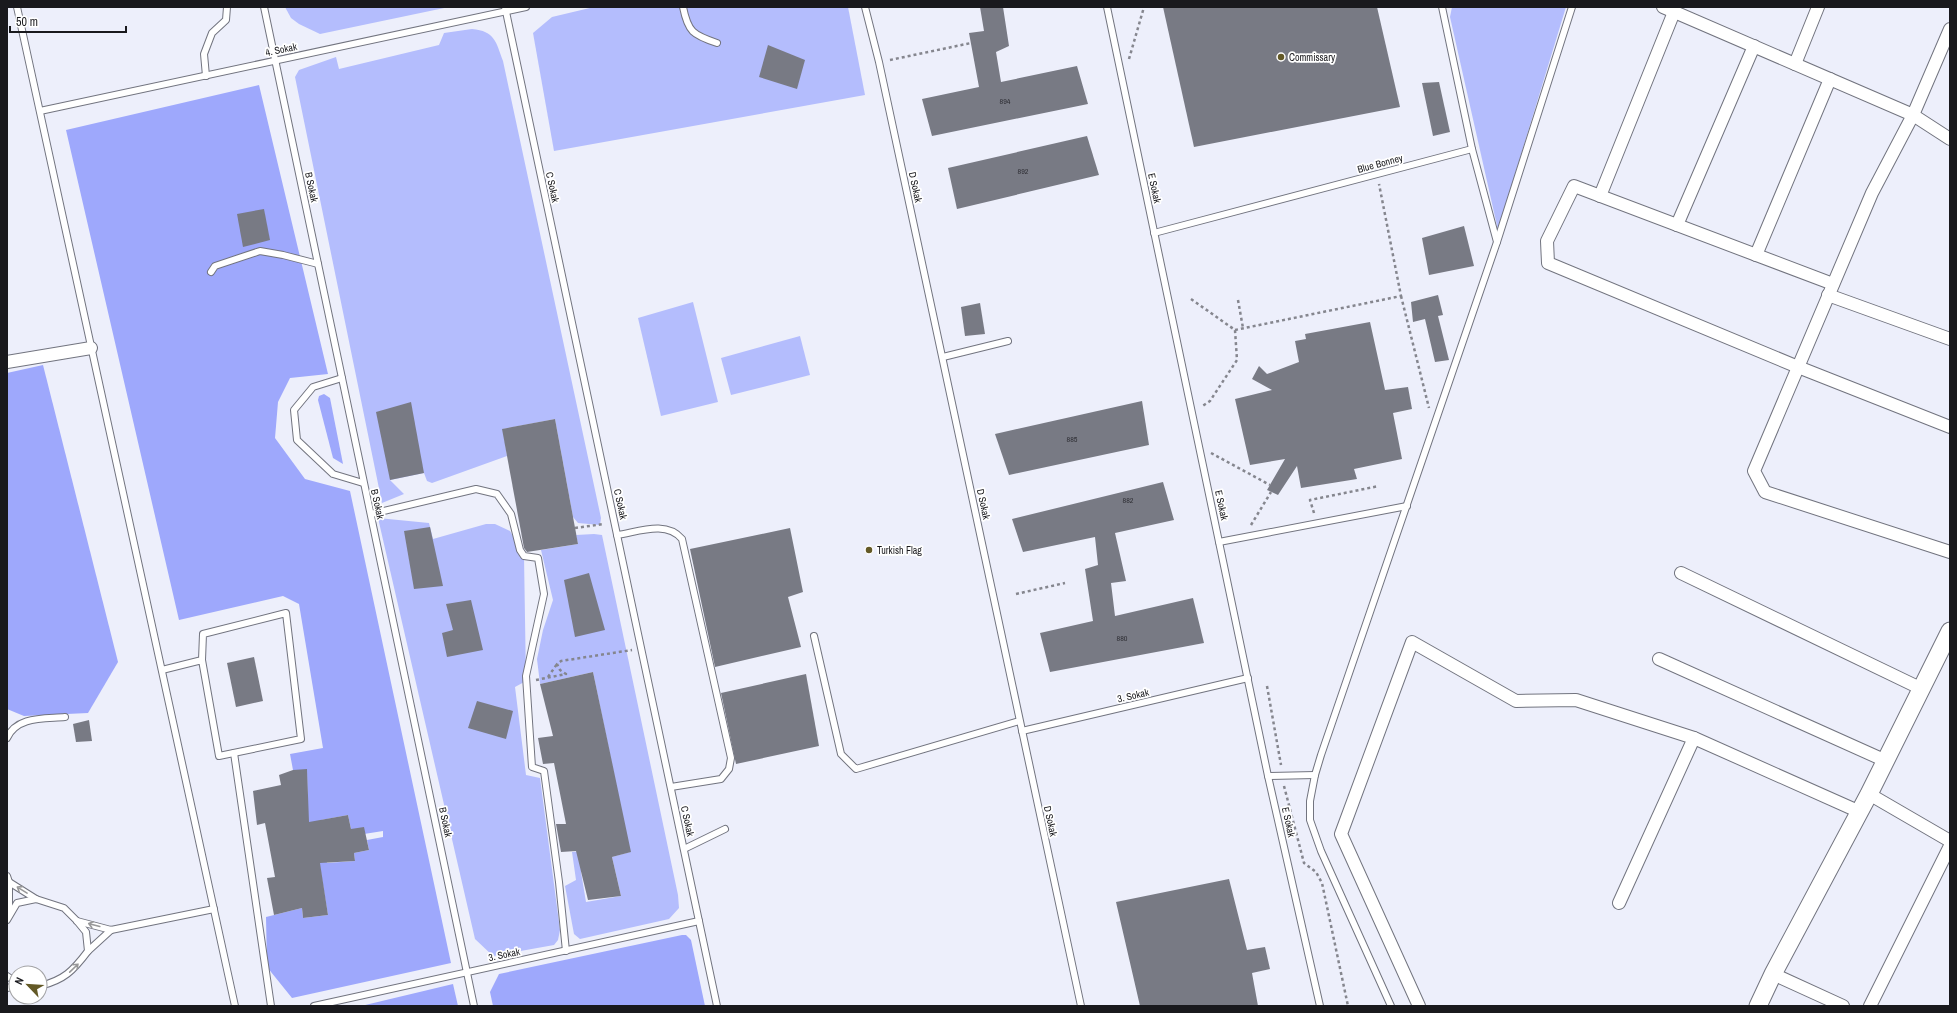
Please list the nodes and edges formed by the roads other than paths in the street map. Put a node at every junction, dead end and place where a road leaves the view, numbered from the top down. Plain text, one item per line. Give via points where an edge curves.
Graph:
1 (17, 7) edge
2 (227, 7) edge
3 (264, 7) edge
4 (526, 7) edge
5 (683, 7) edge
6 (865, 7) edge
7 (1107, 7) edge
8 (1442, 7) edge
9 (1572, 7) edge
10 (1663, 7) edge
11 (1818, 7) edge
12 (505, 9) edge
13 (1674, 12) junction
14 (1950, 30) edge
15 (717, 43) dead end
16 (1754, 46) junction
17 (275, 61) junction
18 (1796, 64) junction
19 (206, 76) junction
20 (1830, 79) junction
21 (40, 111) junction
22 (1913, 115) junction
23 (1950, 139) edge
24 (1472, 149) junction
25 (1600, 196) junction
26 (1677, 225) junction
27 (1154, 233) junction
28 (1497, 242) junction
29 (1756, 255) junction
30 (318, 264) junction
31 (211, 272) dead end
32 (1833, 284) junction
33 (1828, 295) junction
34 (1950, 338) edge
35 (1008, 342) dead end
36 (91, 348) junction
37 (943, 357) junction
38 (7, 362) edge
39 (1798, 367) junction
40 (342, 378) junction
41 (1950, 427) edge
42 (363, 483) junction
43 (1407, 506) junction
44 (370, 514) junction
45 (617, 535) junction
46 (1219, 542) junction
47 (1950, 552) edge
48 (1681, 573) dead end
49 (1950, 632) edge
50 (814, 636) dead end
51 (1659, 659) dead end
52 (202, 660) junction
53 (162, 670) junction
54 (1248, 678) junction
55 (1922, 689) junction
56 (65, 716) dead end
57 (1020, 721) junction
58 (1022, 731) junction
59 (7, 738) edge
60 (1694, 738) junction
61 (234, 753) junction
62 (1886, 761) junction
63 (1315, 774) junction
64 (1268, 776) junction
65 (671, 787) junction
66 (1869, 794) junction
67 (1860, 812) junction
68 (725, 829) dead end
69 (1950, 841) edge
70 (1950, 846) edge
71 (684, 849) junction
72 (8, 879) edge
73 (36, 899) junction
74 (1619, 903) dead end
75 (214, 909) junction
76 (8, 917) edge
77 (78, 921) junction
78 (699, 921) junction
79 (111, 930) junction
80 (88, 951) junction
81 (566, 951) junction
82 (467, 972) junction
83 (1773, 974) junction
84 (48, 984) edge
85 (235, 1006) edge
86 (271, 1006) edge
87 (314, 1006) edge
88 (474, 1006) edge
89 (717, 1006) edge
90 (1081, 1006) edge
91 (1320, 1006) edge
92 (1391, 1006) edge
93 (1419, 1006) edge
94 (1758, 1006) edge
95 (1843, 1006) edge
96 (1870, 1006) edge

1 - 21 lane
2 - 19 lane via 226,20 212,33 204,54
3 - 17 lane, B Sokak
4 - 12 lane, 4. Sokak
5 - 15 lane via 686,23 696,36
6 - 37 lane, D Sokak
7 - 27 lane, E Sokak
8 - 24 lane
9 - 28 lane
10 - 13 street
11 - 18 street
12 - 17 lane, 4. Sokak
12 - 45 lane, C Sokak
13 - 16 street
13 - 25 street
14 - 22 street
16 - 18 street
16 - 26 street
17 - 19 lane, 4. Sokak
17 - 30 lane, B Sokak
18 - 20 street
19 - 21 lane, 4. Sokak
20 - 22 street
20 - 29 street
21 - 36 lane
22 - 23 street
22 - 32 street via 1872,193
24 - 27 lane, Blue Bonney
24 - 28 lane
25 - 26 street
25 - 39 street via 1574,186 1547,241 1548,263
26 - 29 street
27 - 46 lane, E Sokak
28 - 43 lane
29 - 32 street
30 - 31 lane via 260,251 215,266
30 - 40 lane, B Sokak
32 - 33 street
33 - 34 street
33 - 39 street
35 - 37 lane
36 - 38 street
36 - 53 lane
37 - 57 lane, D Sokak
39 - 41 street
39 - 47 street via 1754,471 1765,492
40 - 42 lane, B Sokak
40 - 42 lane via 313,387 294,410 297,440 333,474
42 - 44 lane, B Sokak
43 - 46 lane
43 - 63 lane
44 - 81 lane via 476,489 497,494 511,514 520,550 524,556 538,558 544,594 526,676 532,767 544,771
44 - 82 lane, B Sokak
45 - 65 lane, C Sokak
45 - 65 lane via 663,528 676,532 682,539 731,758 729,769 721,779
46 - 54 lane, E Sokak
48 - 55 street
49 - 55 main road
50 - 57 lane via 841,754 856,769
51 - 62 street
52 - 53 lane
52 - 61 lane via 219,756
52 - 61 lane via 203,634 286,613 301,738
53 - 75 lane
54 - 58 lane, 3. Sokak
54 - 64 lane, E Sokak
55 - 62 main road
56 - 59 lane via 28,720 16,725
57 - 58 lane, D Sokak
58 - 90 lane, D Sokak
60 - 67 street
60 - 74 street
60 - 93 street via 1576,700 1516,701 1412,642 1341,834
61 - 86 lane
62 - 66 main road
63 - 64 lane
63 - 92 lane via 1310,801 1310,820 1321,851
64 - 91 lane, E Sokak
65 - 71 lane, C Sokak
66 - 67 main road
66 - 69 street
67 - 83 main road
68 - 71 lane
70 - 96 street
71 - 78 lane, C Sokak
73 -> 72 lane
72 - 76 lane
73 - 76 lane via 17,903
73 - 77 lane via 64,908
75 - 79 lane
75 - 85 lane
79 -> 77 lane
77 - 80 lane via 86,932
78 - 81 lane, 3. Sokak
78 - 89 lane, C Sokak
79 - 80 lane
84 -> 80 lane via 57,982 74,969
81 - 82 lane, 3. Sokak
82 - 87 lane, 3. Sokak
82 - 88 lane, B Sokak
83 - 94 main road
83 - 95 street

